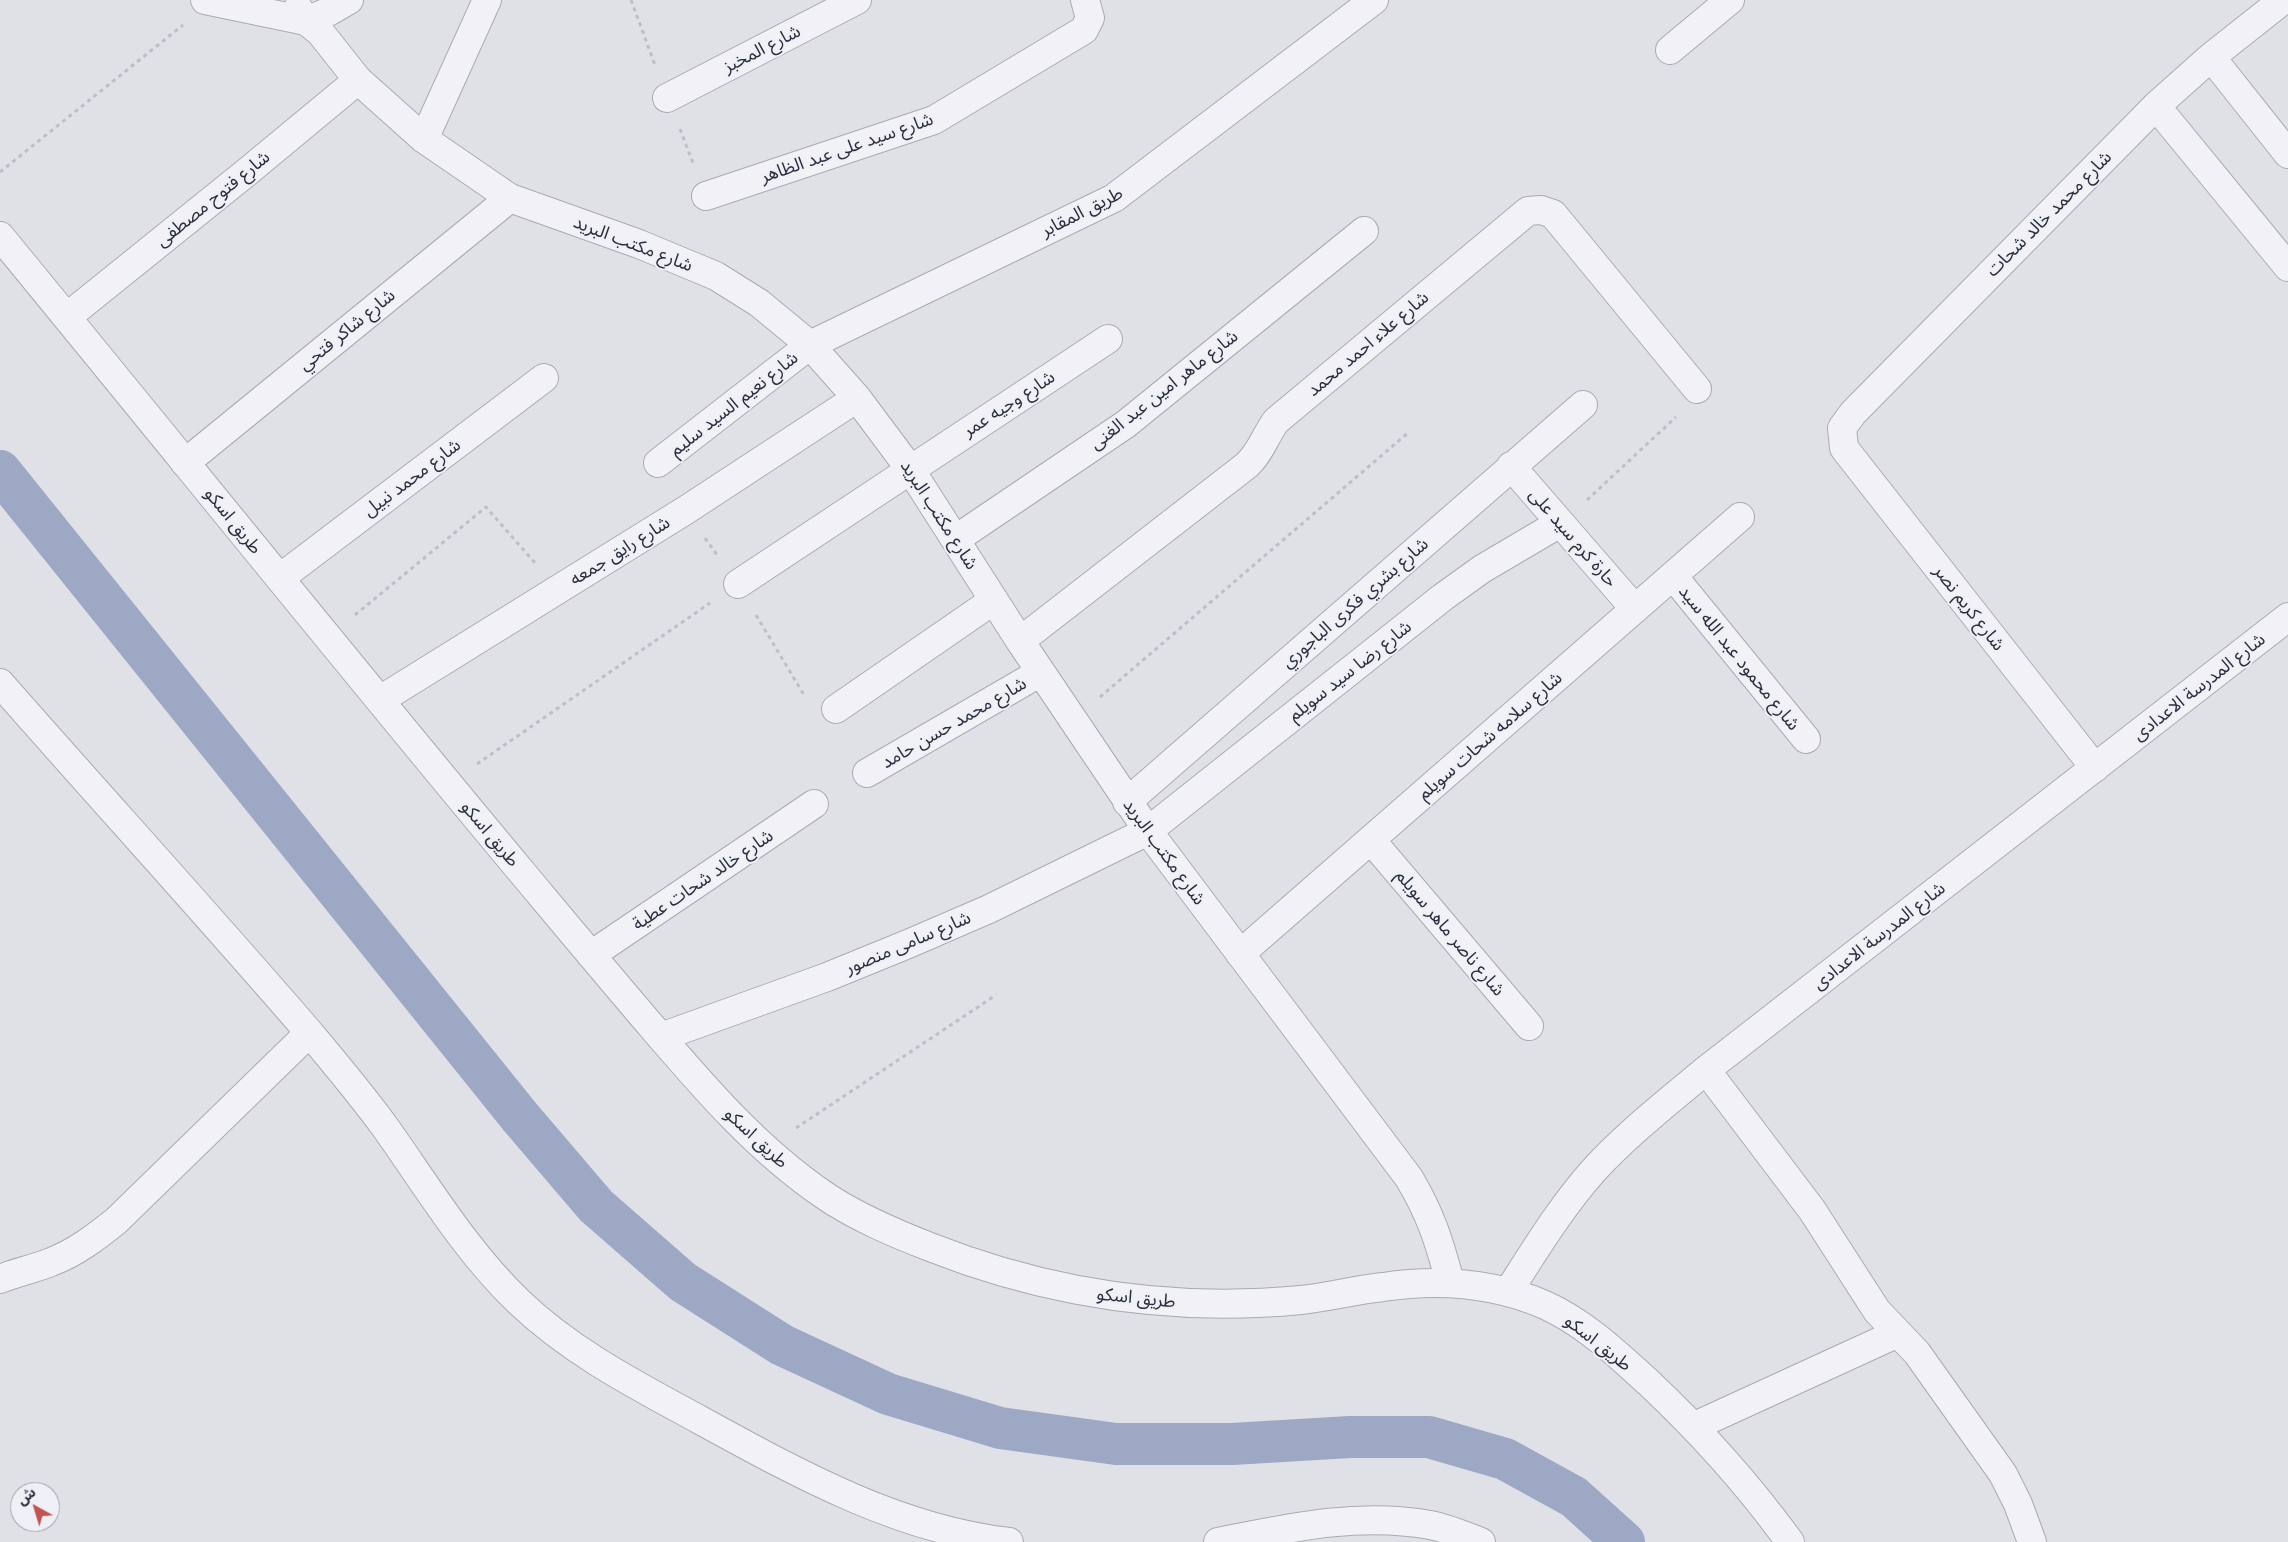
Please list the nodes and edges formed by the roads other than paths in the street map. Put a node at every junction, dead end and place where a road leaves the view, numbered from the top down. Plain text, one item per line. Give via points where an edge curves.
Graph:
1 (349, 0) edge
2 (487, 0) edge
3 (857, 0) edge
4 (1085, 0) edge
5 (1374, 0) edge
6 (1730, 0) edge
7 (2283, 0) edge
8 (209, 1) edge
9 (300, 11) edge
10 (1670, 50) dead end
11 (2211, 57) junction
12 (358, 80) junction
13 (668, 98) road end
14 (2156, 106) junction
15 (424, 139) junction
16 (2288, 154) edge
17 (706, 196) road end
18 (510, 198) junction
19 (1364, 231) dead end
20 (0, 236) edge
21 (2288, 267) edge
22 (67, 317) junction
23 (1108, 339) dead end
24 (810, 345) junction
25 (544, 378) dead end
26 (1697, 389) road end
27 (857, 398) junction
28 (1583, 404) dead end
29 (1844, 448) joint
30 (185, 463) junction
31 (658, 463) dead end
32 (1511, 466) junction
33 (910, 468) junction
34 (1740, 517) dead end
35 (1560, 523) junction
36 (956, 540) junction
37 (1672, 576) junction
38 (280, 578) junction
39 (738, 584) road end
40 (994, 600) junction
41 (1634, 609) junction
42 (2288, 617) edge
43 (1020, 641) junction
44 (1041, 672) junction
45 (0, 683) edge
46 (380, 700) junction
47 (836, 709) road end
48 (1806, 739) dead end
49 (2095, 768) junction
50 (867, 773) dead end
51 (1127, 802) junction
52 (814, 804) dead end
53 (1148, 831) junction
54 (1371, 840) junction
55 (1240, 954) junction
56 (592, 956) junction
57 (1529, 1026) dead end
58 (309, 1033) junction
59 (661, 1037) junction
60 (1706, 1070) junction
61 (0, 1280) edge
62 (1450, 1282) junction
63 (1508, 1292) junction
64 (1898, 1333) junction
65 (1695, 1426) junction
66 (1009, 1542) edge
67 (1218, 1542) edge
68 (1481, 1542) edge
69 (1790, 1542) edge
70 (2032, 1542) edge

1 - 9 street via 330,11
2 - 15 street
3 - 13 street, شارع المخبز
4 - 17 street, شارع سيد على عبد الظاهر via 1090,18 1084,30 934,120
5 - 24 street, طريق المقابر via 1114,198
6 - 10 street
7 - 11 street, شارع محمد خالد شحات
8 - 9 street
9 - 12 street, شارع مكتب البريد
11 - 14 street, شارع محمد خالد شحات
11 - 16 street
12 - 15 street, شارع مكتب البريد
12 - 22 street, شارع فتوح مصطفى
14 - 21 street
14 - 29 street, شارع محمد خالد شحات via 1846,420 1842,428
15 - 18 street, شارع مكتب البريد
18 - 24 street, شارع مكتب البريد via 639,244 716,276 759,303
18 - 30 street, شارع شاكر فتحي
19 - 36 street, شارع ماهر امين عبد الغنى via 1126,424
20 - 22 street, طريق اسكو
22 - 30 street, طريق اسكو
23 - 33 street, شارع وجيه عمر
24 - 27 street, شارع مكتب البريد
24 - 31 street, شارع نعيم السيد سليم
25 - 38 street, شارع محمد نبيل
26 - 43 street, شارع علاء احمد محمد via 1553,214 1541,210 1528,211 1276,421 1260,451 1247,465
27 - 33 street, شارع مكتب البريد
27 - 46 street, شارع رايق جمعه via 686,510
28 - 32 street, شارع بشري فكرى الباجوري
29 - 49 street, شارع كريم نصر
30 - 38 street, طريق اسكو
32 - 35 street, حارة كرم سيد على
32 - 51 street, شارع بشري فكرى الباجوري
33 - 36 street, شارع مكتب البريد
33 - 39 street, شارع وجيه عمر
34 - 37 street, شارع سلامه شحات سويلم
35 - 41 street, حارة كرم سيد على
35 - 53 street, شارع رضا سيد سويلم via 1482,569 1443,597
36 - 40 street, شارع مكتب البريد
37 - 41 street, شارع سلامه شحات سويلم
37 - 48 street, شارع محمود عبد الله سيد
38 - 46 street, طريق اسكو
40 - 43 street, شارع مكتب البريد
40 - 47 street
41 - 54 street, شارع سلامه شحات سويلم
42 - 49 street, شارع المدرسة الاعدادى
43 - 44 street, شارع مكتب البريد
44 - 50 street, شارع محمد حسن حامد
44 - 51 street, شارع مكتب البريد
45 - 58 street
46 - 56 street, طريق اسكو
49 - 60 street, شارع المدرسة الاعدادى
51 - 53 street, شارع مكتب البريد
52 - 56 street, شارع خالد شحات عطية
53 - 55 street, شارع مكتب البريد
53 - 59 street, شارع سامى منصور via 989,909 908,944 827,978
54 - 55 street, شارع سلامه شحات سويلم
54 - 57 street, شارع ناصر ماهر سويلم
55 - 62 street, شارع مكتب البريد via 1409,1178 1436,1230
56 - 59 street, طريق اسكو
58 - 61 street via 116,1221 81,1247 50,1263 15,1272
58 - 66 street via 382,1123 483,1263 517,1300 597,1363 781,1464 878,1510 982,1539
59 - 62 street, طريق اسكو via 710,1094 764,1149 827,1198 900,1236 978,1266 1058,1288 1140,1300 1223,1305 1306,1300 1388,1286
60 - 63 street, شارع المدرسة الاعدادى via 1595,1170 1548,1228
60 - 64 street via 1812,1210 1877,1311
62 - 63 street, طريق اسكو
63 - 65 street, طريق اسكو via 1548,1306 1585,1328 1618,1354
64 - 65 street
64 - 70 street via 1917,1354 2003,1474
65 - 69 street, طريق اسكو via 1759,1499
67 - 68 street via 1302,1525 1380,1520 1431,1525

